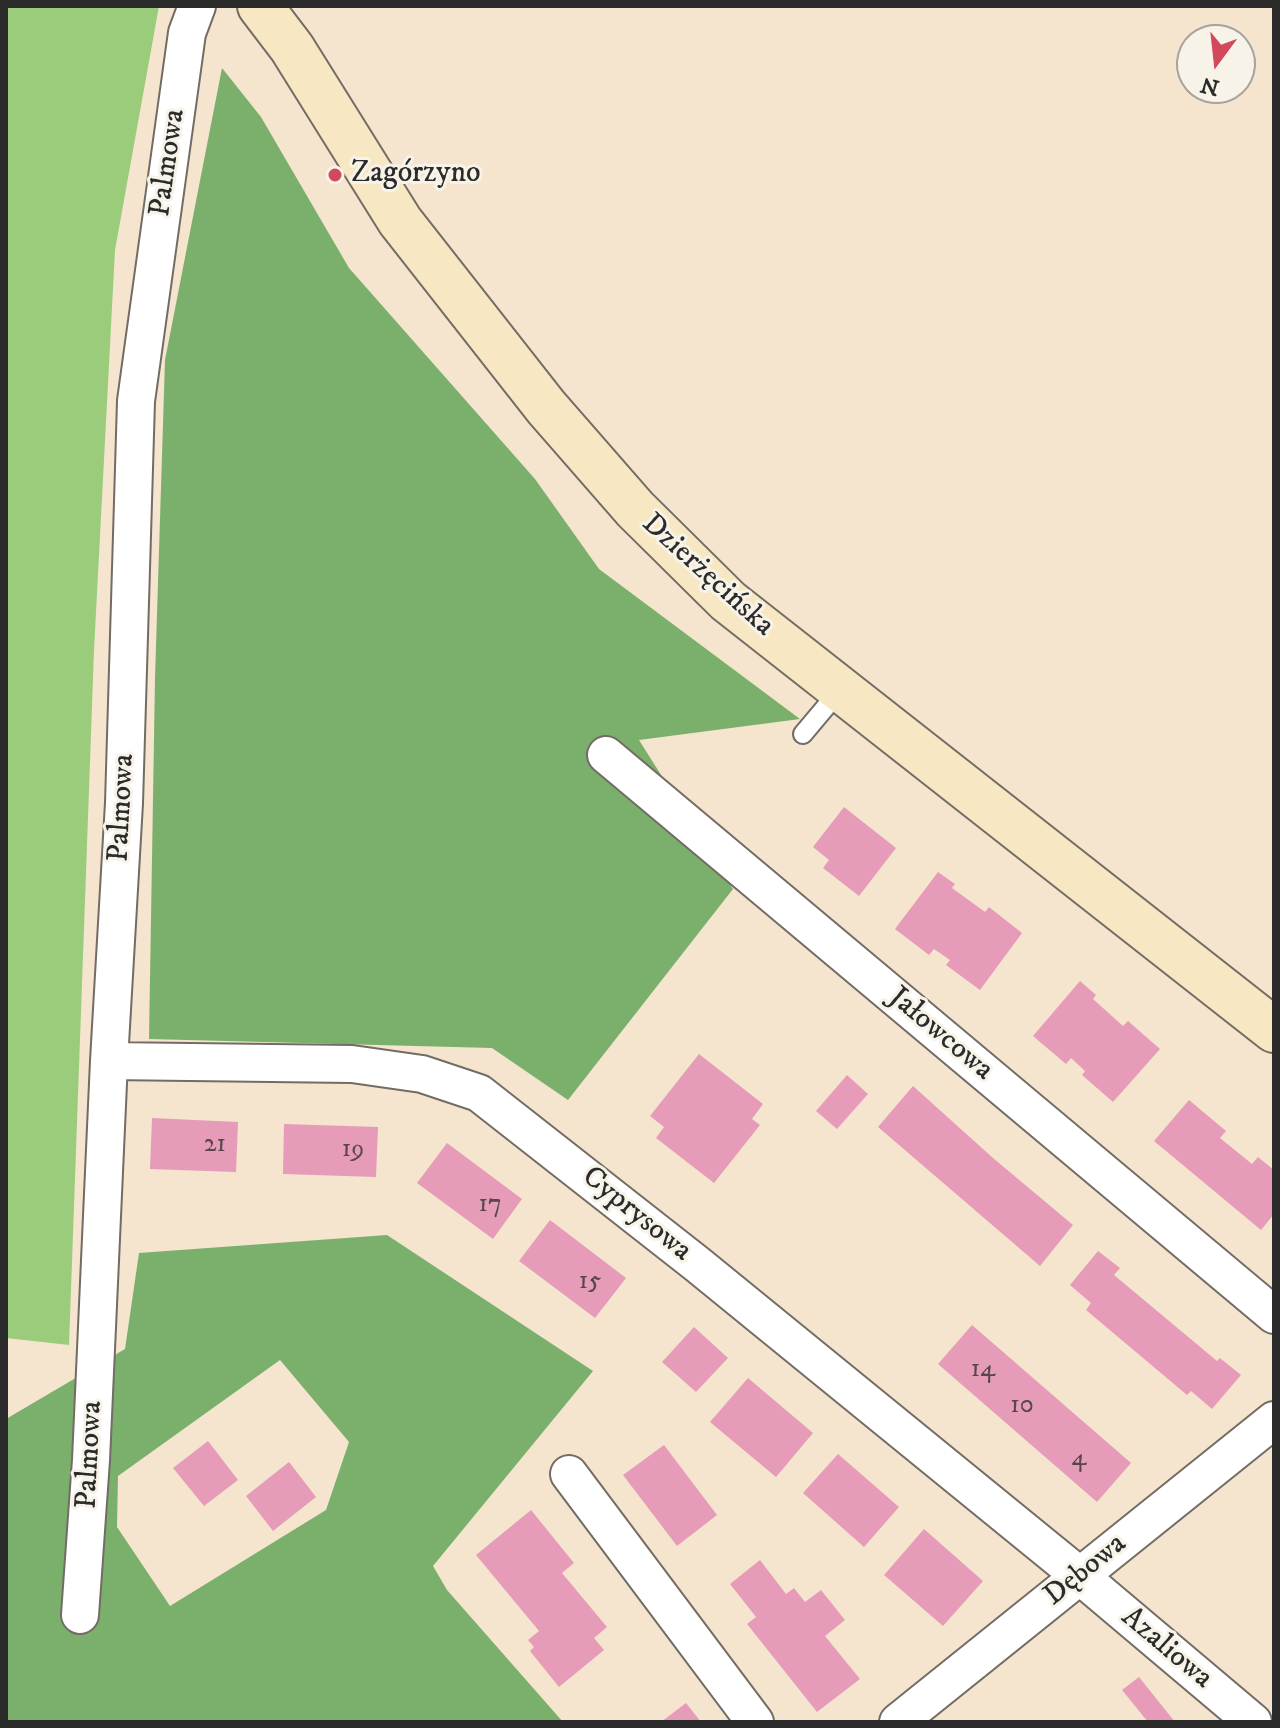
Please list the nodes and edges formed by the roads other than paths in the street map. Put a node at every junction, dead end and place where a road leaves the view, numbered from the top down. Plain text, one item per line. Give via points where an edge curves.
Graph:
1 (197, 6) edge
2 (260, 6) edge
3 (840, 690) junction
4 (803, 734) dead end
5 (606, 755) dead end
6 (1274, 1030) edge
7 (109, 1061) junction
8 (1274, 1315) edge
9 (1274, 1420) edge
10 (569, 1474) dead end
11 (1080, 1576) junction
12 (80, 1615) dead end
13 (755, 1722) edge
14 (898, 1722) edge
15 (1253, 1722) edge

1 - 7 street, Palmowa via 187,33 136,401
2 - 3 street, Dzierżęcińska via 400,221 546,407 635,509 728,601
3 - 4 lane
3 - 6 street, Dzierżęcińska
5 - 8 street, Jałowcowa
7 - 11 street, Cyprysowa via 352,1064 422,1074 479,1093
7 - 12 street, Palmowa
9 - 11 street, Dębowa
10 - 13 street
11 - 14 street, Dębowa
11 - 15 street, Azaliowa

